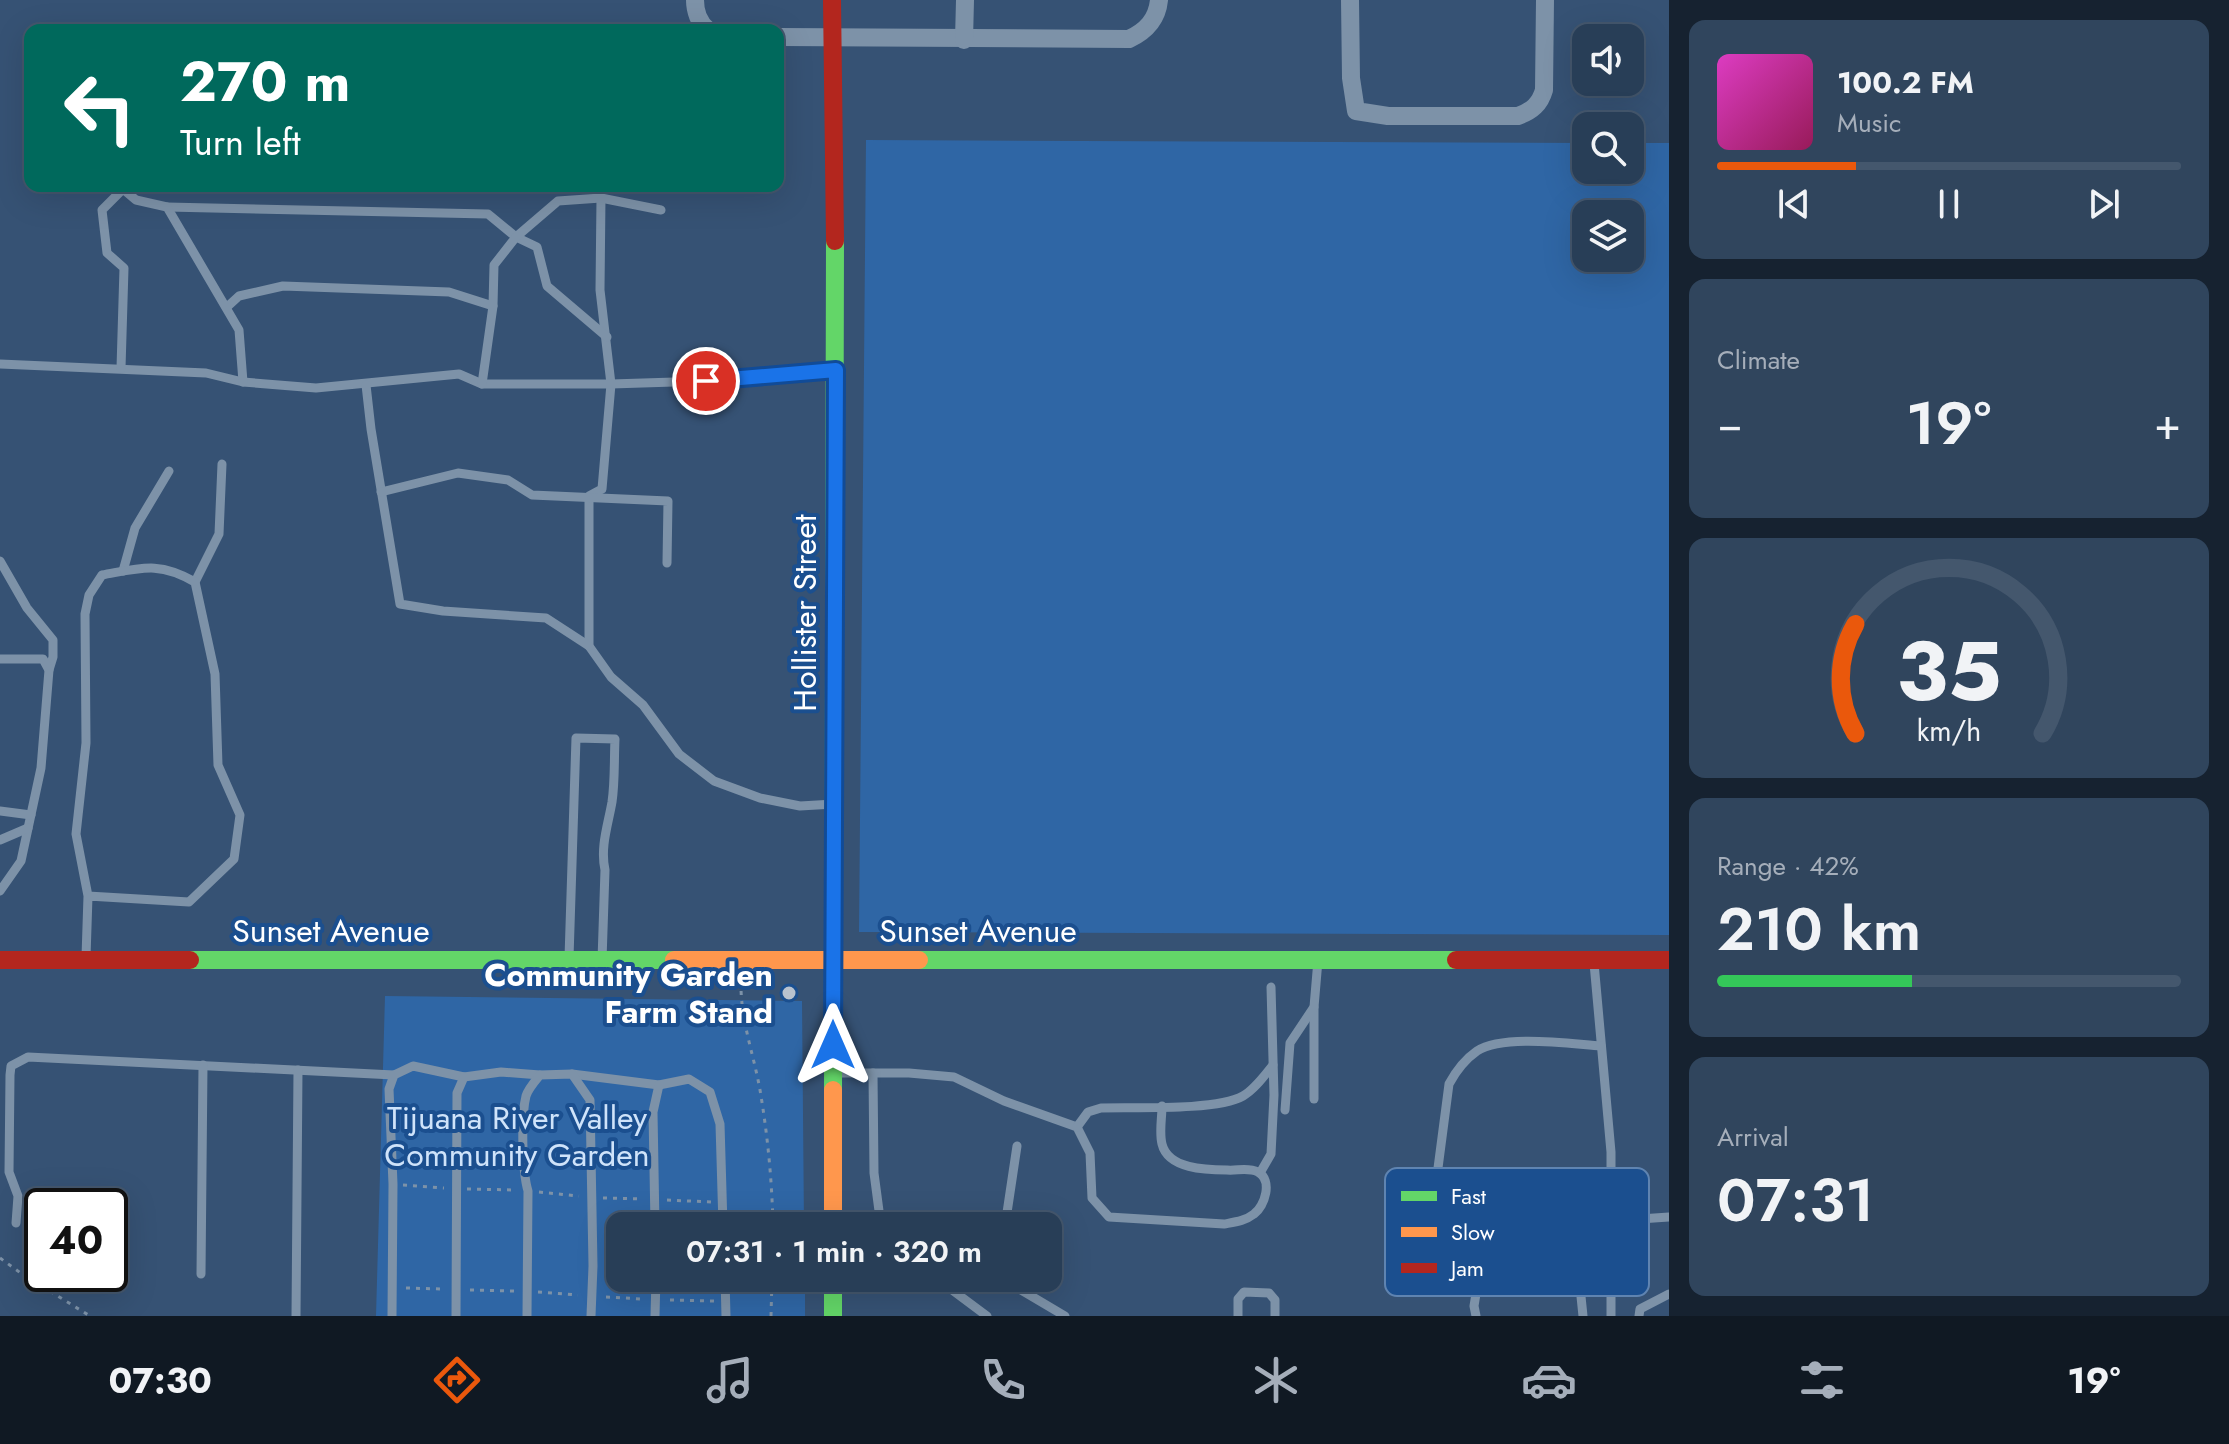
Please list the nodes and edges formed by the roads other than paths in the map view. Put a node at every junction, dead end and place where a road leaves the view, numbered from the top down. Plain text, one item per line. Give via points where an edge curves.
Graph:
1 (695, 0) edge
2 (832, 0) edge
3 (965, 0) edge
4 (1350, 0) edge
5 (1545, 0) edge
6 (1159, 3) edge
7 (702, 24) edge
8 (784, 37) edge
9 (832, 38) junction
10 (964, 40) junction
11 (120, 192) edge
12 (127, 192) edge
13 (601, 198) junction
14 (167, 207) junction
15 (661, 210) dead end
16 (516, 237) junction
17 (493, 306) junction
18 (227, 307) junction
19 (607, 337) junction
20 (0, 364) edge
21 (121, 368) junction
22 (836, 370) junction
23 (243, 382) junction
24 (482, 384) junction
25 (611, 384) junction
26 (366, 385) junction
27 (222, 464) dead end
28 (169, 471) dead end
29 (381, 492) junction
30 (589, 496) junction
31 (0, 561) edge
32 (667, 563) dead end
33 (123, 571) junction
34 (195, 582) junction
35 (589, 646) junction
36 (0, 659) edge
37 (49, 670) junction
38 (834, 804) junction
39 (0, 811) edge
40 (31, 815) junction
41 (28, 828) junction
42 (0, 840) edge
43 (0, 891) edge
44 (88, 896) junction
45 (1593, 959) junction
46 (0, 960) edge
47 (86, 960) junction
48 (1318, 960) junction
49 (1669, 960) edge
50 (569, 961) junction
51 (602, 961) junction
52 (833, 962) junction
53 (1271, 987) dead end
54 (1314, 1007) junction
55 (1601, 1046) junction
56 (203, 1065) junction
57 (1273, 1065) junction
58 (298, 1070) junction
59 (833, 1073) junction
60 (873, 1073) junction
61 (572, 1074) junction
62 (394, 1075) junction
63 (540, 1075) junction
64 (464, 1077) junction
65 (659, 1085) junction
66 (1314, 1099) dead end
67 (1162, 1106) junction
68 (1285, 1110) dead end
69 (1077, 1127) junction
70 (1017, 1146) dead end
71 (1438, 1168) edge
72 (1611, 1168) edge
73 (1260, 1173) junction
74 (655, 1212) edge
75 (723, 1212) edge
76 (833, 1212) edge
77 (877, 1212) edge
78 (1007, 1212) edge
79 (1669, 1217) edge
80 (1649, 1218) edge
81 (16, 1223) dead end
82 (201, 1274) dead end
83 (655, 1292) edge
84 (726, 1292) edge
85 (833, 1292) edge
86 (955, 1292) edge
87 (1021, 1292) edge
88 (1669, 1294) edge
89 (1476, 1296) edge
90 (1581, 1296) edge
91 (1047, 1311) edge
92 (296, 1316) edge
93 (392, 1316) edge
94 (456, 1316) edge
95 (527, 1316) edge
96 (591, 1316) edge
97 (655, 1316) edge
98 (726, 1316) edge
99 (833, 1316) edge
100 (987, 1316) edge
101 (1065, 1316) edge
102 (1238, 1316) edge
103 (1275, 1316) edge
104 (1476, 1316) edge
105 (1583, 1316) edge
106 (1639, 1316) edge

1 - 7 street
2 - 9 street, Hollister Street
3 - 10 street
4 - 5 street via 1356,111 1388,116 1529,112 1544,90
6 - 10 street via 1148,30 1129,39
8 - 9 street
9 - 10 street
9 - 22 street, Hollister Street
11 - 21 lane via 102,210 107,253 124,268
12 - 14 lane via 136,200
13 - 15 lane
13 - 16 lane via 558,201
13 - 19 lane via 600,290
14 - 16 lane via 488,214
14 - 18 lane
16 - 17 lane via 494,265
16 - 19 lane via 537,247 547,286
17 - 18 lane via 449,292 283,286 239,296
17 - 24 lane
18 - 23 lane via 239,330
19 - 25 lane
20 - 21 lane
21 - 23 lane via 206,373
22 - 25 lane
22 - 38 street, Hollister Street
23 - 26 lane via 316,388
24 - 25 lane
24 - 26 lane via 459,374
25 - 30 lane via 602,489
26 - 29 lane
27 - 34 lane via 219,534
28 - 33 lane via 135,528
29 - 30 lane via 458,473 508,480 532,495
29 - 35 lane via 400,604 546,618
30 - 32 lane via 668,501
30 - 35 lane
31 - 37 lane via 53,640
33 - 34 lane via 174,570
33 - 44 lane via 102,575 85,614 86,743 76,834
34 - 44 lane via 215,674 218,765 240,815 234,859 189,902
35 - 38 lane via 679,754 714,781 800,806
36 - 37 lane via 43,659
37 - 40 lane via 41,768
38 - 52 street, Hollister Street
39 - 40 lane
40 - 41 lane
41 - 42 lane
41 - 43 lane via 21,861
44 - 47 lane
45 - 48 street, Sunset Avenue
45 - 49 street, Sunset Avenue
45 - 55 lane
46 - 47 street, Sunset Avenue
47 - 50 street, Sunset Avenue
48 - 52 street, Sunset Avenue
48 - 54 lane
50 - 51 street, Sunset Avenue
50 - 51 lane via 576,738 615,739 603,858
51 - 52 street, Sunset Avenue
52 - 59 street, Hollister Street
53 - 57 lane
54 - 66 lane
54 - 68 lane via 1290,1043
55 - 71 lane via 1517,1041 1480,1049 1449,1084
55 - 72 lane
56 - 58 lane
56 - 81 lane via 28,1057 11,1066 9,1172 18,1196
56 - 82 lane
57 - 67 lane via 1241,1098
57 - 73 lane via 1271,1154
58 - 62 lane
58 - 92 lane
59 - 60 lane
59 - 76 street, Hollister Street
60 - 69 lane via 954,1077
60 - 77 lane
61 - 63 lane
61 - 65 lane
61 - 96 lane via 590,1100
62 - 64 lane via 413,1066
62 - 93 lane via 389,1089
63 - 64 lane via 501,1072
63 - 95 lane via 526,1095
64 - 94 lane via 457,1093
65 - 74 lane via 653,1112
65 - 75 lane via 689,1079 710,1092 720,1124
67 - 69 lane via 1101,1108 1088,1112
67 - 73 lane via 1162,1145 1173,1159 1197,1168
69 - 73 lane via 1090,1153 1092,1198 1109,1217 1242,1221 1255,1214 1264,1199
70 - 78 lane
79 - 80 lane
83 - 97 lane
84 - 98 lane
85 - 99 street
86 - 100 lane
87 - 91 lane
88 - 106 lane via 1640,1309
89 - 104 lane
90 - 105 lane
91 - 101 lane
102 - 103 lane via 1238,1299 1255,1290 1275,1300

